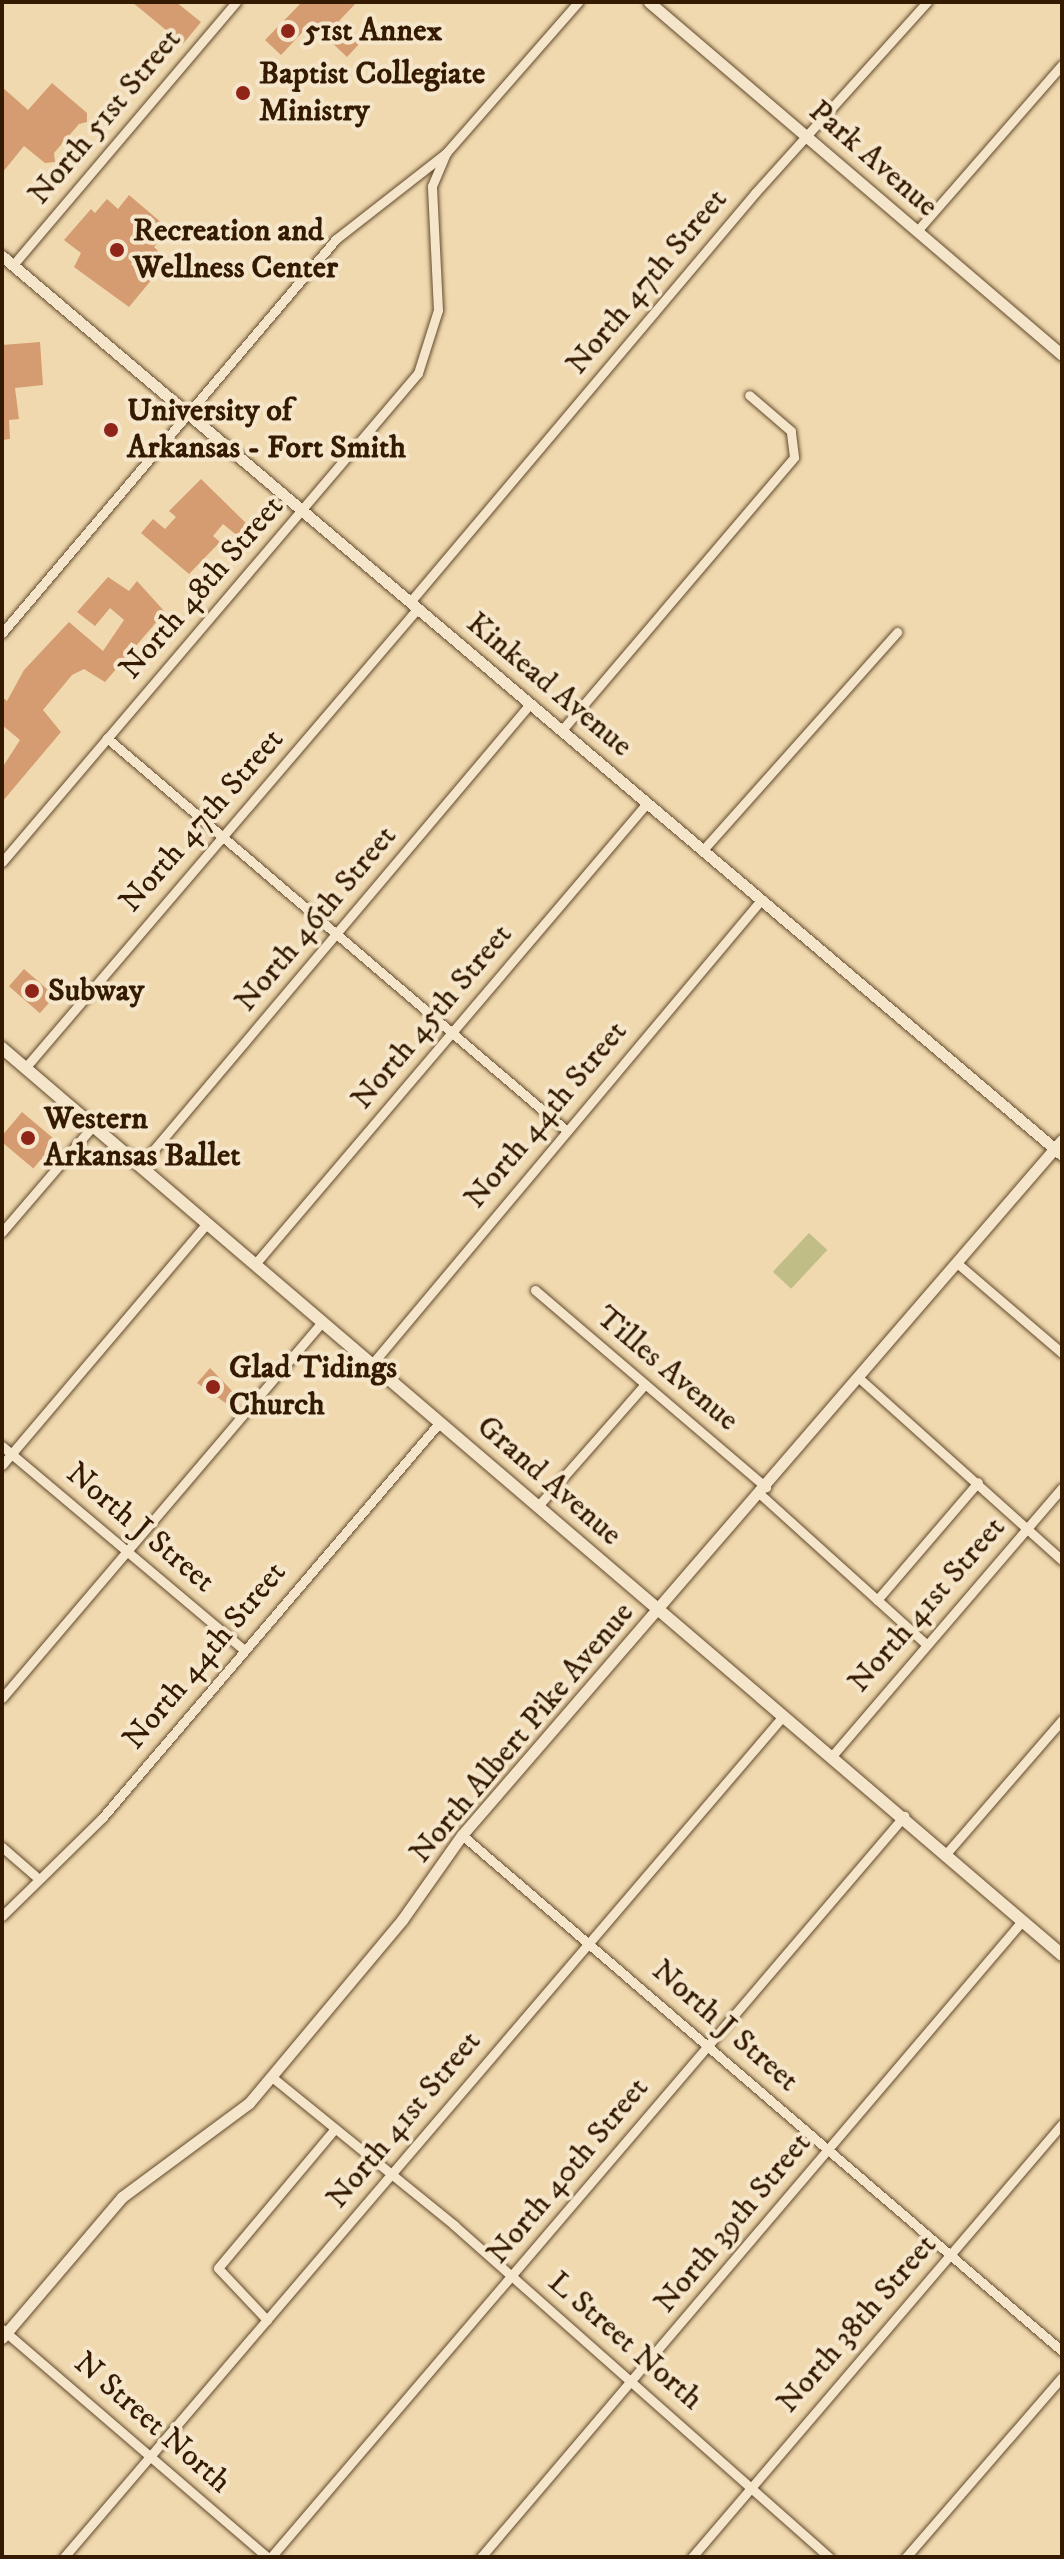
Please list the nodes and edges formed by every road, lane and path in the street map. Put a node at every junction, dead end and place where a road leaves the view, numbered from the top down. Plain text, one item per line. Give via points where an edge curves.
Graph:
1 (236, 2) edge
2 (578, 2) edge
3 (649, 2) edge
4 (927, 2) edge
5 (1062, 65) edge
6 (807, 137) junction
7 (446, 153) junction
8 (917, 231) junction
9 (2, 256) edge
10 (13, 265) junction
11 (1062, 355) edge
12 (749, 395) dead end
13 (188, 414) junction
14 (303, 511) junction
15 (414, 605) junction
16 (897, 632) dead end
17 (2, 633) edge
18 (530, 704) junction
19 (562, 730) junction
20 (107, 738) junction
21 (647, 803) junction
22 (222, 837) junction
23 (703, 850) junction
24 (2, 862) edge
25 (761, 900) junction
26 (336, 935) junction
27 (452, 1032) junction
28 (2, 1048) edge
29 (25, 1068) junction
30 (93, 1126) junction
31 (567, 1131) junction
32 (1060, 1147) edge
33 (140, 1166) junction
34 (207, 1223) junction
35 (2, 1232) edge
36 (957, 1263) junction
37 (255, 1264) junction
38 (535, 1290) dead end
39 (322, 1322) junction
40 (1062, 1353) edge
41 (372, 1364) junction
42 (859, 1378) junction
43 (645, 1384) junction
44 (440, 1422) junction
45 (2, 1446) edge
46 (12, 1454) junction
47 (2, 1465) edge
48 (978, 1482) junction
49 (1062, 1488) edge
50 (763, 1490) junction
51 (538, 1506) junction
52 (1028, 1528) junction
53 (127, 1551) junction
54 (1062, 1560) edge
55 (877, 1600) junction
56 (661, 1611) junction
57 (927, 1645) junction
58 (244, 1650) junction
59 (2, 1698) edge
60 (783, 1716) junction
61 (1062, 1720) edge
62 (832, 1756) junction
63 (904, 1816) junction
64 (462, 1835) junction
65 (2, 1847) edge
66 (945, 1855) junction
67 (39, 1879) junction
68 (2, 1916) edge
69 (1022, 1921) junction
70 (589, 1943) junction
71 (1062, 1954) edge
72 (708, 2046) junction
73 (272, 2077) junction
74 (1062, 2124) edge
75 (334, 2130) junction
76 (829, 2150) junction
77 (391, 2176) junction
78 (950, 2255) junction
79 (512, 2278) junction
80 (267, 2320) junction
81 (3, 2333) edge
82 (1062, 2351) edge
83 (1062, 2377) edge
84 (634, 2380) junction
85 (150, 2456) junction
86 (750, 2489) junction
87 (64, 2557) edge
88 (269, 2557) edge
89 (481, 2557) edge
90 (692, 2557) edge
91 (829, 2557) edge
92 (906, 2557) edge

1 - 10 street, North 51st Street
2 - 7 street
3 - 6 street, Park Avenue
4 - 6 street, North 47th Street
5 - 8 street
6 - 8 street, Park Avenue
6 - 15 street, North 47th Street
7 - 13 street via 336,239
7 - 14 street, North 48th Street via 432,186 439,302 427,355
8 - 11 street, Park Avenue
9 - 10 street, Kinkead Avenue
10 - 13 street, Kinkead Avenue
12 - 19 street via 791,431 794,457
13 - 14 street, Kinkead Avenue
13 - 17 street
14 - 15 street, Kinkead Avenue
14 - 20 street, North 48th Street
15 - 18 street, Kinkead Avenue
15 - 22 street, North 47th Street
16 - 23 street
18 - 19 street, Kinkead Avenue
18 - 26 street, North 46th Street
19 - 21 street, Kinkead Avenue
20 - 22 street
20 - 24 street, North 48th Street
21 - 23 street, Kinkead Avenue
21 - 27 street, North 45th Street
22 - 26 street
22 - 29 street, North 47th Street
23 - 25 street, Kinkead Avenue
25 - 31 street, North 44th Street
25 - 32 street, Kinkead Avenue
26 - 27 street
26 - 33 street, North 46th Street
27 - 31 street
27 - 37 street, North 45th Street
28 - 29 main road, Grand Avenue
29 - 30 main road, Grand Avenue
30 - 33 main road, Grand Avenue
30 - 35 street
31 - 41 street, North 44th Street
32 - 36 street, North Albert Pike Avenue
33 - 34 main road, Grand Avenue
34 - 37 main road, Grand Avenue
34 - 46 street
36 - 40 street
36 - 42 street, North Albert Pike Avenue
37 - 39 main road, Grand Avenue
38 - 43 street, Tilles Avenue
39 - 41 main road, Grand Avenue
39 - 53 street
41 - 44 main road, Grand Avenue
42 - 48 street
42 - 50 street, North Albert Pike Avenue
43 - 50 street, Tilles Avenue
43 - 51 street
44 - 51 main road, Grand Avenue
44 - 58 street, North 44th Street
45 - 46 street, North J Street
46 - 47 street
46 - 53 street, North J Street
48 - 52 street
48 - 55 street
49 - 52 street, North 41st Street
50 - 55 street, Tilles Avenue
50 - 56 street, North Albert Pike Avenue
51 - 56 main road, Grand Avenue
52 - 54 street
52 - 57 street, North 41st Street
53 - 58 street, North J Street
53 - 59 street
55 - 57 street, Tilles Avenue
56 - 60 main road, Grand Avenue
56 - 64 street, North Albert Pike Avenue
57 - 62 street, North 41st Street
58 - 67 street, North 44th Street via 102,1818
60 - 62 main road, Grand Avenue
60 - 70 street, North 41st Street
61 - 66 street
62 - 63 main road, Grand Avenue
63 - 66 main road, Grand Avenue
63 - 72 street, North 40th Street
64 - 70 street, North J Street
64 - 73 street, North Albert Pike Avenue via 402,1920
65 - 67 street
66 - 69 main road, Grand Avenue
67 - 68 street, North 44th Street
69 - 71 main road, Grand Avenue
69 - 76 street, North 39th Street
70 - 72 street, North J Street
70 - 77 street, North 41st Street
72 - 76 street, North J Street
72 - 79 street, North 40th Street
73 - 75 street, L Street North
73 - 81 street, North Albert Pike Avenue via 221,2129 110,2209
74 - 78 street, North 38th Street
75 - 77 street, L Street North
75 - 80 street via 218,2268
76 - 78 street, North J Street
76 - 84 street, North 39th Street
77 - 79 street, L Street North
77 - 80 street, North 41st Street
78 - 82 street, North J Street
78 - 86 street, North 38th Street
79 - 84 street, L Street North
79 - 88 street, North 40th Street
80 - 85 street, North 41st Street
81 - 85 street, N Street North
83 - 92 street
84 - 86 street, L Street North
84 - 89 street, North 39th Street
85 - 87 street, North 41st Street
85 - 88 street, N Street North
86 - 90 street, North 38th Street
86 - 91 street, L Street North

